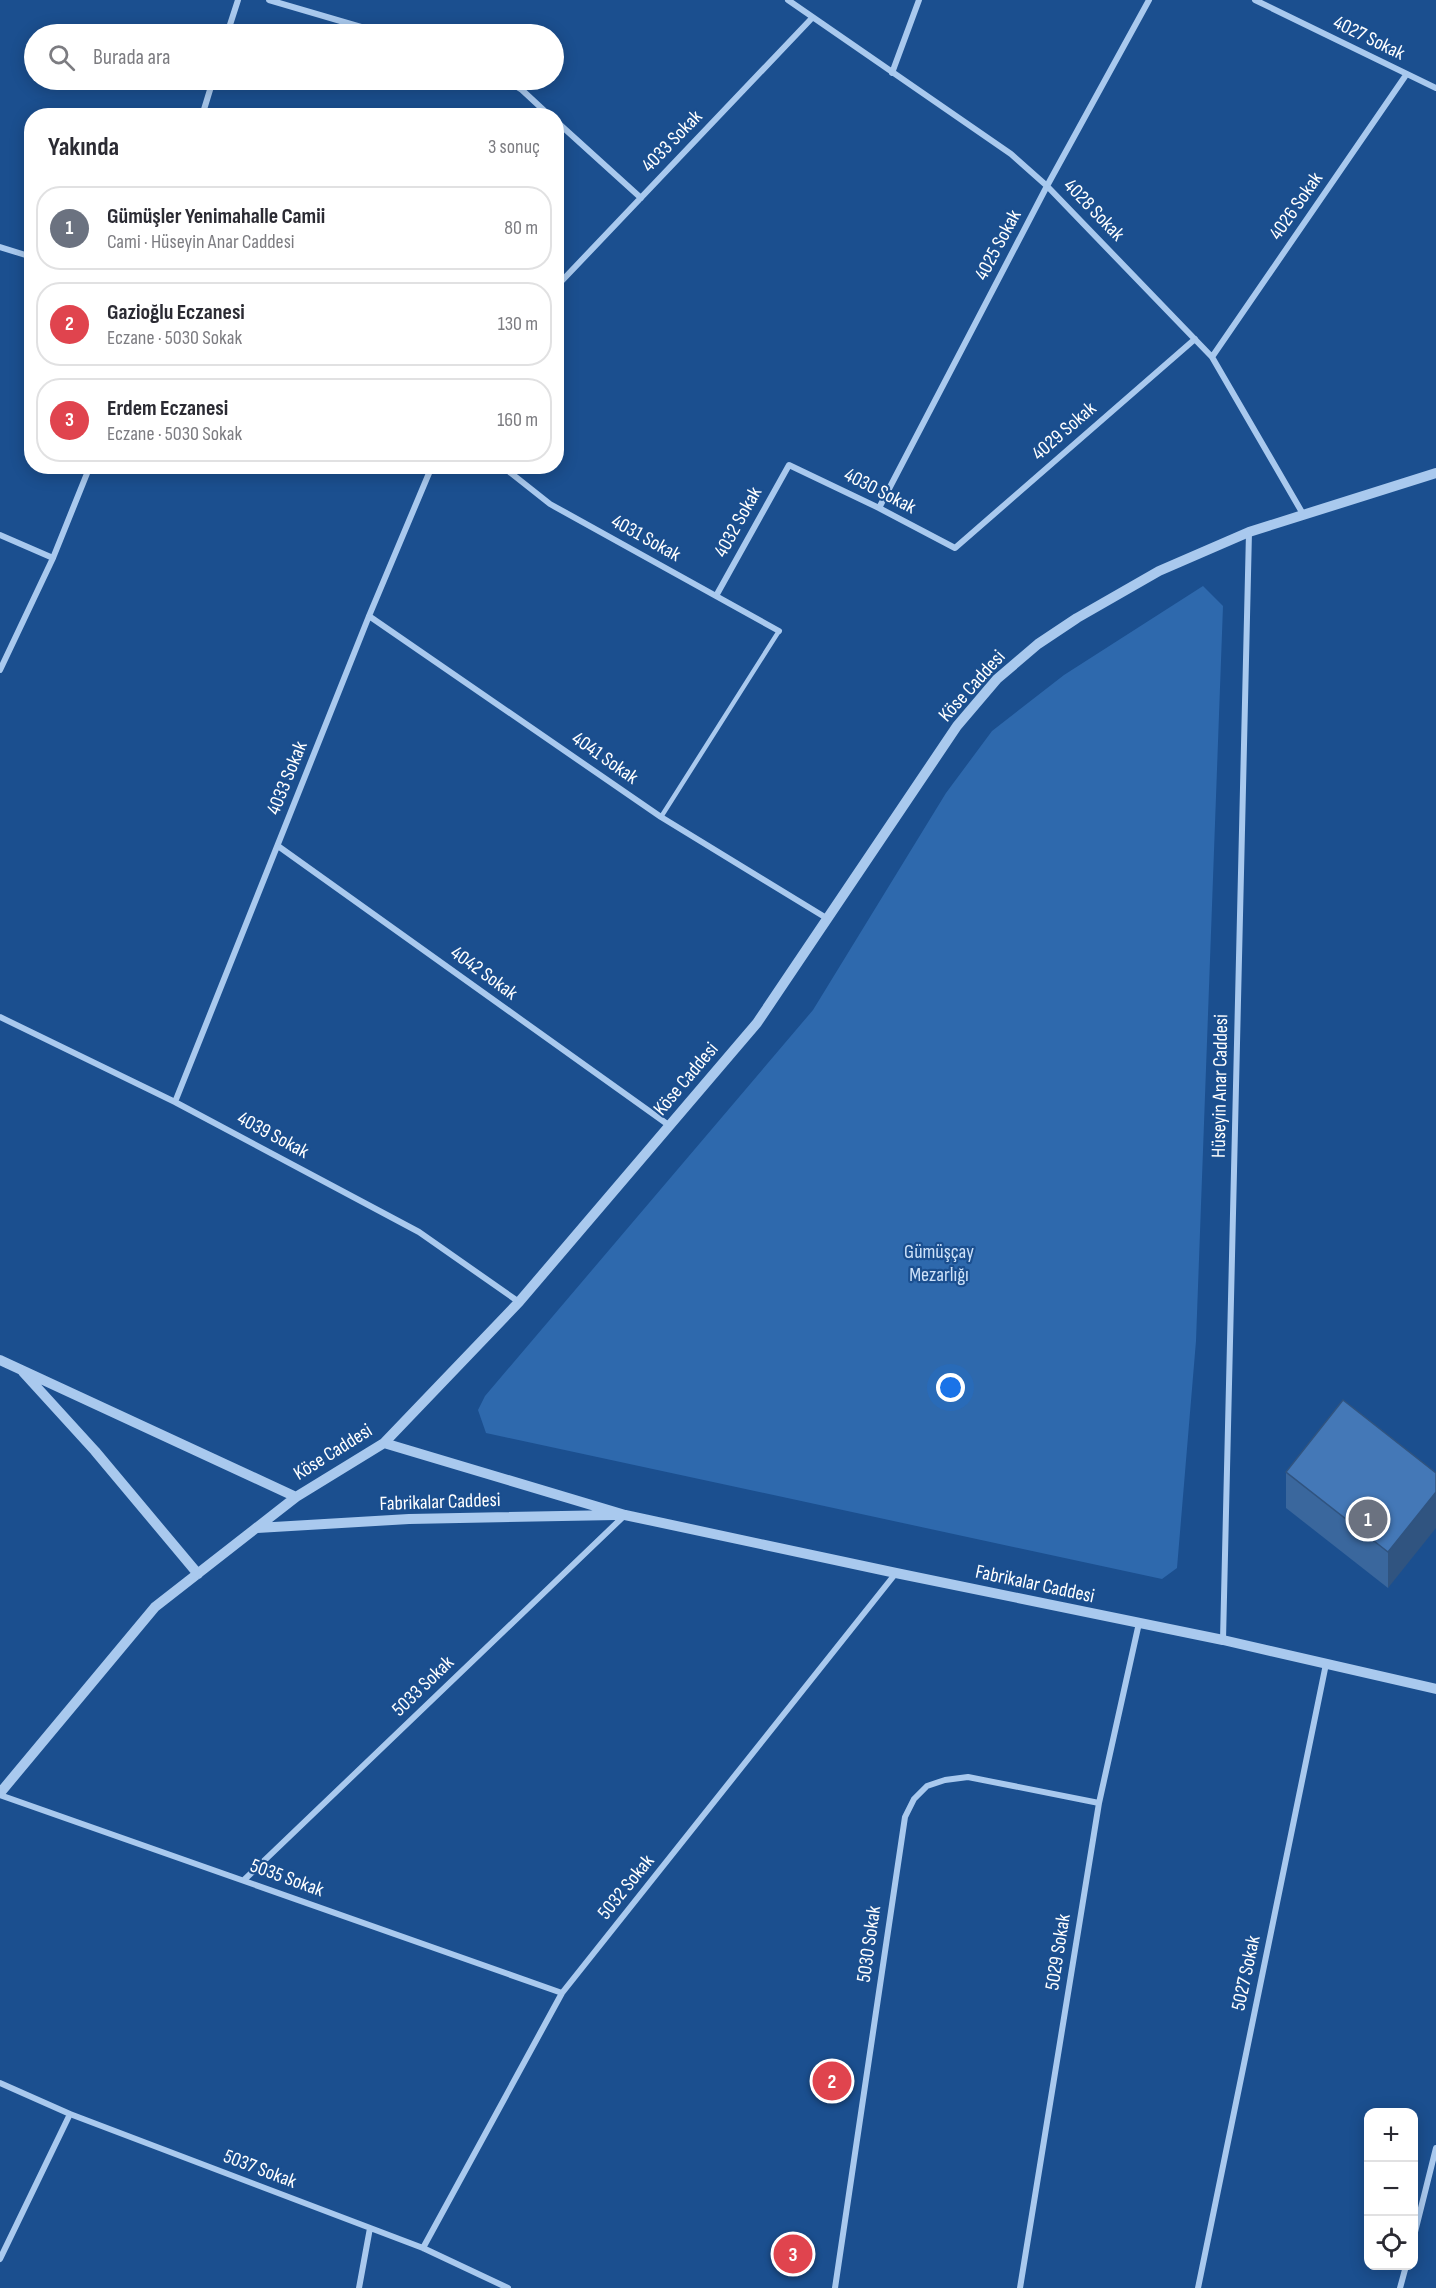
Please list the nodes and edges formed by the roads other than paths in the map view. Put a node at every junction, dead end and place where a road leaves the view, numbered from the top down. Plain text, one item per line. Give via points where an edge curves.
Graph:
1 (238, 0) edge
2 (269, 0) edge
3 (788, 0) edge
4 (919, 0) edge
5 (1149, 0) edge
6 (1255, 0) edge
7 (812, 18) junction
8 (230, 24) edge
9 (351, 24) edge
10 (892, 73) junction
11 (1406, 75) junction
12 (1436, 88) edge
13 (210, 90) edge
14 (522, 90) edge
15 (204, 108) edge
16 (541, 108) edge
17 (564, 128) edge
18 (1047, 186) junction
19 (641, 198) junction
20 (0, 247) edge
21 (24, 254) edge
22 (564, 279) edge
23 (1195, 339) junction
24 (1212, 357) junction
25 (789, 465) joint
26 (1436, 473) edge
27 (87, 474) edge
28 (429, 474) edge
29 (512, 474) edge
30 (879, 508) junction
31 (1303, 514) junction
32 (1249, 532) junction
33 (0, 535) edge
34 (955, 548) joint
35 (53, 558) junction
36 (716, 596) junction
37 (369, 615) junction
38 (779, 631) joint
39 (0, 669) edge
40 (661, 817) junction
41 (278, 846) junction
42 (828, 919) junction
43 (0, 1017) edge
44 (174, 1102) junction
45 (670, 1126) junction
46 (519, 1302) junction
47 (0, 1360) edge
48 (19, 1368) junction
49 (384, 1443) junction
50 (296, 1497) junction
51 (626, 1515) junction
52 (256, 1528) junction
53 (198, 1574) junction
54 (896, 1574) junction
55 (1138, 1623) junction
56 (1223, 1640) junction
57 (1326, 1664) junction
58 (1436, 1689) edge
59 (0, 1794) edge
60 (1099, 1803) junction
61 (244, 1880) junction
62 (562, 1993) junction
63 (0, 2083) edge
64 (70, 2114) junction
65 (1436, 2148) edge
66 (1418, 2217) edge
67 (370, 2228) junction
68 (423, 2248) junction
69 (0, 2259) edge
70 (1405, 2270) edge
71 (359, 2288) edge
72 (508, 2288) edge
73 (835, 2288) edge
74 (1020, 2288) edge
75 (1198, 2288) edge
76 (1400, 2288) edge

1 - 8 street
2 - 9 street
3 - 7 street, 4028 Sokak
4 - 10 street
5 - 18 street, 4025 Sokak
6 - 11 street, 4027 Sokak
7 - 10 street, 4028 Sokak
7 - 19 street, 4033 Sokak
10 - 18 street, 4028 Sokak via 1011,154
11 - 12 street, 4027 Sokak
11 - 24 street, 4026 Sokak
13 - 15 street
14 - 16 street
17 - 19 street
18 - 23 street, 4028 Sokak
18 - 30 street, 4025 Sokak
19 - 22 street, 4033 Sokak
20 - 21 street
23 - 24 street, 4028 Sokak
23 - 34 street, 4029 Sokak
24 - 31 street, 4028 Sokak
25 - 30 street, 4030 Sokak
25 - 36 street, 4032 Sokak
26 - 31 street, Köse Caddesi
27 - 35 street
28 - 37 street, 4033 Sokak
29 - 36 street, 4031 Sokak via 550,504
30 - 34 street, 4030 Sokak
31 - 32 street, Köse Caddesi
32 - 42 street, Köse Caddesi via 1159,571 1113,596 1038,644 997,679 957,726
32 - 56 street, Hüseyin Anar Caddesi
33 - 35 street
35 - 39 street
36 - 38 street, 4031 Sokak
37 - 40 street, 4041 Sokak
37 - 41 street, 4033 Sokak
38 - 40 lane
40 - 42 street, 4041 Sokak
41 - 44 street, 4033 Sokak
41 - 45 street, 4042 Sokak
42 - 45 street, Köse Caddesi via 758,1023
43 - 44 street, 4039 Sokak
44 - 46 street, 4039 Sokak via 419,1232
45 - 46 street, Köse Caddesi
46 - 49 street, Köse Caddesi
47 - 48 street
48 - 50 street
48 - 53 street
49 - 50 street, Köse Caddesi
49 - 51 street, Fabrikalar Caddesi
50 - 52 street, Köse Caddesi
51 - 52 street, Fabrikalar Caddesi
51 - 54 street, Fabrikalar Caddesi
51 - 61 street, 5033 Sokak
52 - 53 street, Köse Caddesi
53 - 59 street, Köse Caddesi via 155,1607
54 - 55 street, Fabrikalar Caddesi
54 - 62 street, 5032 Sokak
55 - 56 street, Fabrikalar Caddesi
55 - 60 street, 5029 Sokak
56 - 57 street, Fabrikalar Caddesi
57 - 58 street, Fabrikalar Caddesi
57 - 75 street, 5027 Sokak
59 - 61 street, 5035 Sokak
60 - 73 street, 5030 Sokak via 968,1777 927,1786 914,1799 905,1817
60 - 74 street, 5029 Sokak
61 - 62 street, 5035 Sokak
62 - 68 street, 5032 Sokak
63 - 64 street, 5037 Sokak
64 - 67 street, 5037 Sokak
64 - 69 street
65 - 66 street
67 - 68 street, 5037 Sokak
67 - 71 street
68 - 72 street, 5037 Sokak
70 - 76 street

